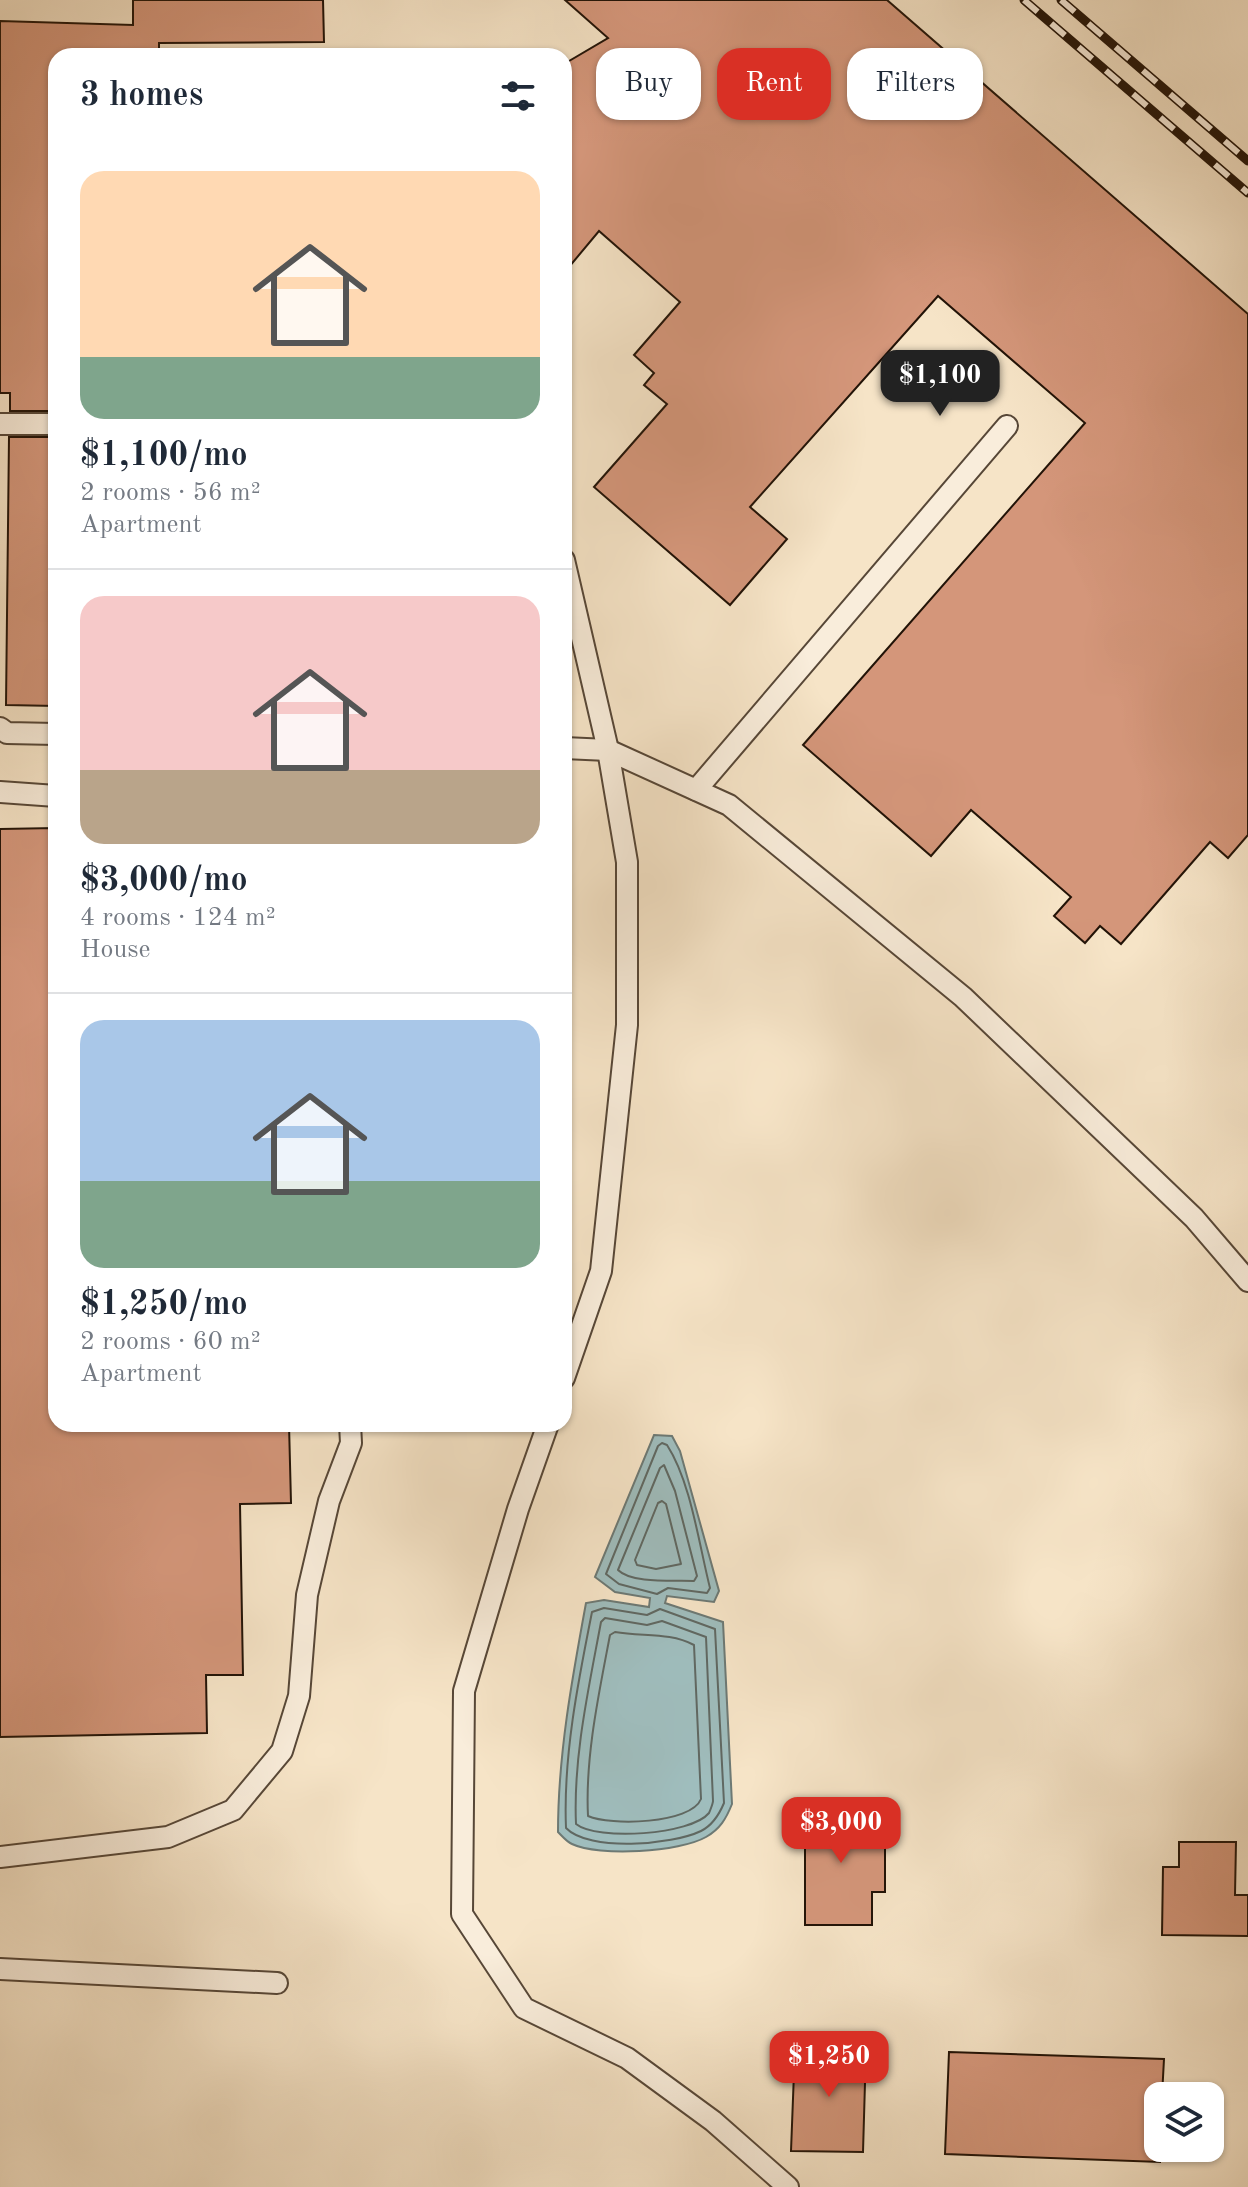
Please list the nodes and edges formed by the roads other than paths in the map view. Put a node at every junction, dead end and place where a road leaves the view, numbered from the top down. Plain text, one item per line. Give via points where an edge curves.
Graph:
1 (0, 424) edge
2 (48, 424) edge
3 (1007, 426) dead end
4 (572, 595) edge
5 (0, 728) edge
6 (48, 734) edge
7 (572, 748) edge
8 (608, 750) junction
9 (696, 790) junction
10 (0, 792) edge
11 (48, 795) edge
12 (1248, 1281) edge
13 (572, 1355) edge
14 (350, 1432) edge
15 (545, 1432) edge
16 (0, 1857) edge
17 (0, 1969) edge
18 (277, 1983) dead end
19 (788, 2187) edge

1 - 2 lane
3 - 9 lane
4 - 8 lane
5 - 6 lane via 7,733
7 - 8 lane
8 - 9 lane
8 - 13 lane via 627,862 627,1025 601,1271
9 - 12 lane via 729,805 963,997 1194,1218
10 - 11 lane
14 - 16 lane via 307,1595 299,1696 282,1751 233,1810 168,1837
15 - 19 lane via 464,1691 462,1914 524,2008 627,2058 713,2121
17 - 18 lane

